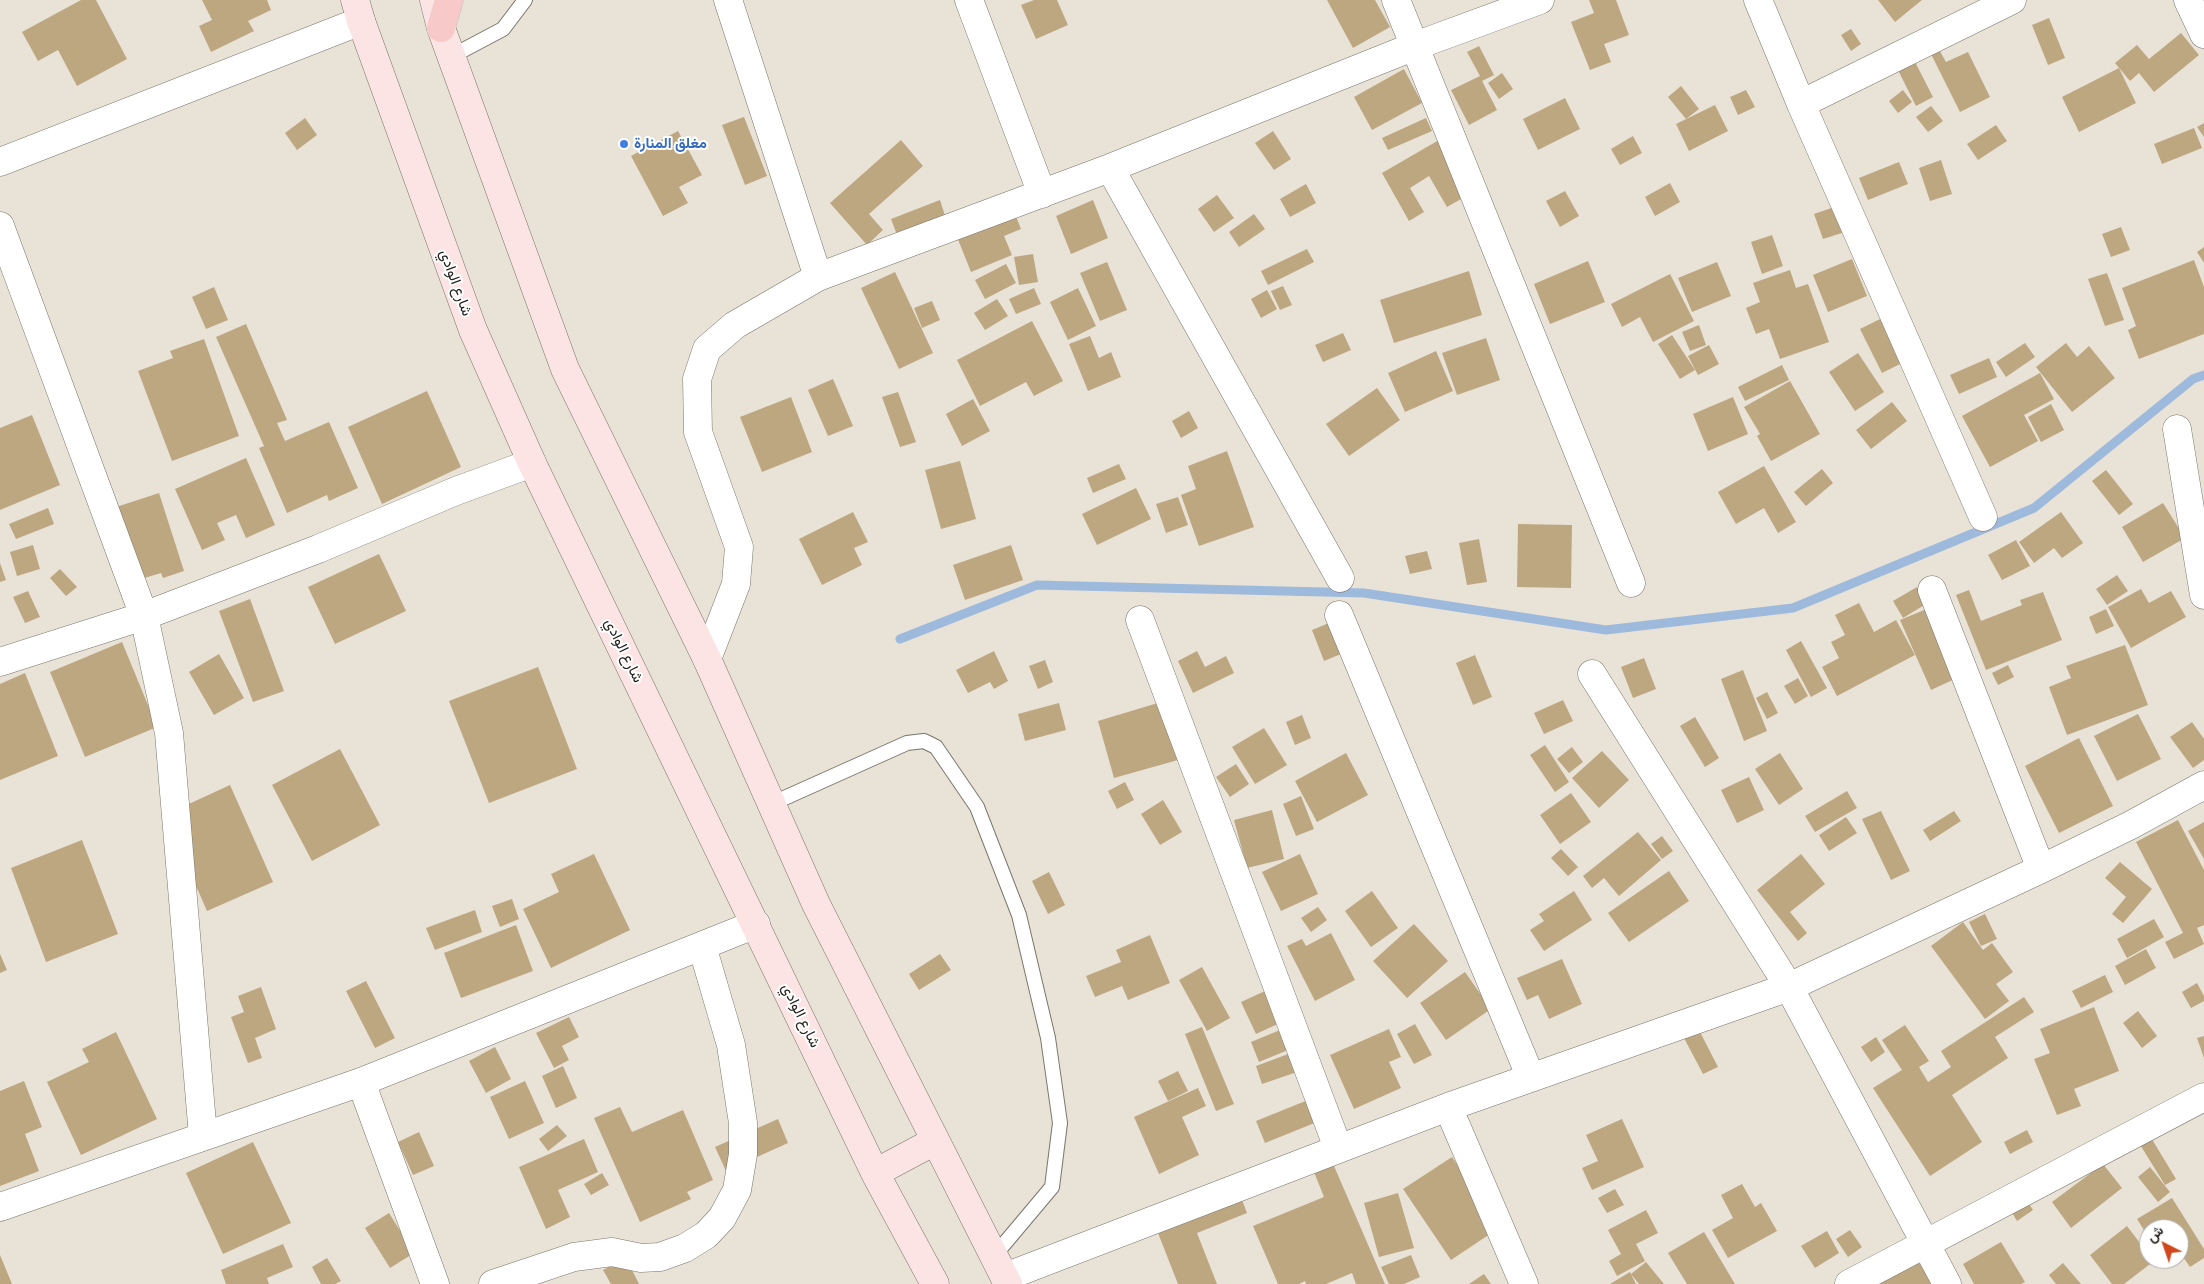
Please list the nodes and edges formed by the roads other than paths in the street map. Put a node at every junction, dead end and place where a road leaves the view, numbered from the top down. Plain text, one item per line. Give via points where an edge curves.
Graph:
1 (434, 0) edge
2 (449, 0) edge
3 (525, 0) edge
4 (728, 0) edge
5 (969, 0) edge
6 (1396, 0) edge
7 (1540, 0) edge
8 (1758, 0) edge
9 (2012, 0) edge
10 (2188, 0) edge
11 (358, 10) edge
12 (441, 28) junction
13 (2204, 34) edge
14 (1415, 46) junction
15 (452, 56) junction
16 (1800, 104) junction
17 (0, 162) edge
18 (1110, 168) junction
19 (1042, 194) junction
20 (0, 226) edge
21 (818, 277) junction
22 (2177, 429) dead end
23 (532, 464) junction
24 (1983, 516) dead end
25 (1340, 578) dead end
26 (1631, 583) dead end
27 (1932, 590) dead end
28 (2204, 595) edge
29 (1339, 615) dead end
30 (144, 616) junction
31 (1140, 620) dead end
32 (707, 659) junction
33 (0, 662) edge
34 (1592, 674) dead end
35 (2204, 785) edge
36 (771, 804) junction
37 (2041, 869) junction
38 (756, 924) junction
39 (702, 946) junction
40 (1789, 987) junction
41 (1531, 1078) junction
42 (361, 1082) junction
43 (2204, 1097) edge
44 (1448, 1107) junction
45 (203, 1136) junction
46 (935, 1141) junction
47 (1338, 1148) junction
48 (875, 1173) junction
49 (0, 1207) edge
50 (1926, 1244) junction
51 (1002, 1272) edge
52 (435, 1284) edge
53 (493, 1284) edge
54 (935, 1284) edge
55 (1524, 1284) edge
56 (1849, 1284) edge
57 (1947, 1284) edge

1 - 12 main road
2 - 12 main road
3 - 15 lane via 503,29
4 - 21 street
5 - 19 street
6 - 14 street
7 - 14 street
8 - 16 street
9 - 16 street
10 - 13 street
11 - 17 street
11 - 23 main road, شارع الوادي via 473,330
12 - 15 main road
14 - 18 street
14 - 26 street
15 - 32 main road via 565,369
16 - 24 street
18 - 19 street
18 - 25 street
19 - 21 street
20 - 30 street
21 - 32 street via 735,325 707,349 697,379 698,432 740,547 736,584
22 - 28 street
23 - 30 street via 456,491 318,549
23 - 38 main road, شارع الوادي
27 - 37 street
29 - 41 street
30 - 33 street
30 - 45 street via 169,733
31 - 47 street
32 - 36 main road
34 - 40 street
35 - 37 street
36 - 46 main road via 816,904
36 - 51 lane via 907,743 924,741 936,748 977,807 1019,915 1048,1038 1060,1123 1052,1187
37 - 40 street
38 - 39 street
38 - 48 main road, شارع الوادي
39 - 42 street
39 - 53 street via 731,1045 744,1124 737,1190 722,1218 699,1240 660,1257 641,1258 612,1252 574,1257
40 - 41 street
40 - 50 street
41 - 44 street
42 - 45 street
42 - 52 street
43 - 50 street
44 - 47 street
44 - 55 street
45 - 49 street
46 - 48 main road
46 - 51 main road
47 - 51 street
48 - 54 main road, شارع الوادي
50 - 56 street
50 - 57 street

